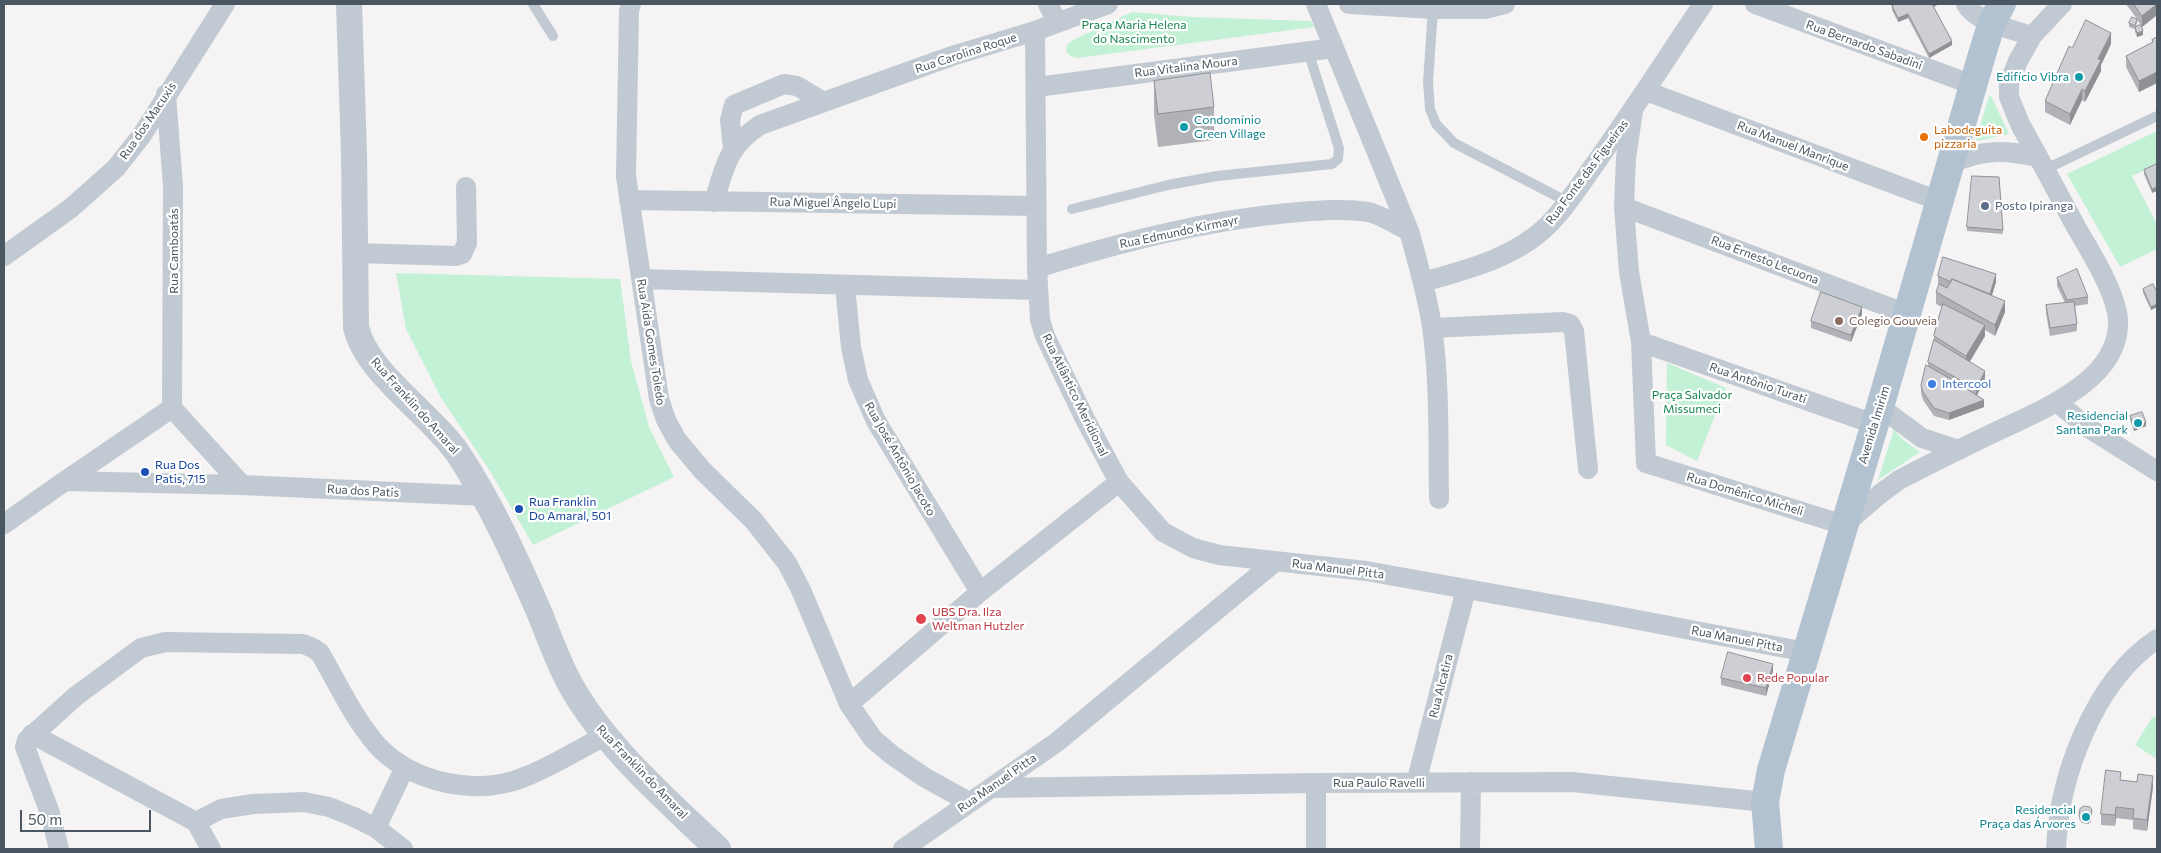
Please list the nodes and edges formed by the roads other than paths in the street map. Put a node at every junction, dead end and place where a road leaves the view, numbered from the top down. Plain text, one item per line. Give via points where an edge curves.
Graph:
1 (225, 4) edge
2 (349, 4) edge
3 (533, 4) edge
4 (1048, 4) edge
5 (1108, 4) edge
6 (1316, 4) edge
7 (1349, 4) edge
8 (1505, 4) edge
9 (1703, 4) edge
10 (1755, 4) edge
11 (1966, 4) edge
12 (2062, 4) edge
13 (626, 6) edge
14 (1434, 9) junction
15 (1997, 13) edge
16 (1058, 22) junction
17 (1035, 31) junction
18 (552, 36) dead end
19 (2032, 36) junction
20 (1334, 48) junction
21 (1308, 51) junction
22 (1973, 85) junction
23 (1037, 87) junction
24 (1646, 91) junction
25 (166, 94) junction
26 (824, 102) junction
27 (1633, 111) junction
28 (2157, 116) edge
29 (733, 149) junction
30 (2042, 163) junction
31 (1950, 164) junction
32 (466, 186) dead end
33 (629, 200) junction
34 (1939, 201) junction
35 (714, 202) junction
36 (1568, 202) junction
37 (1036, 206) junction
38 (1624, 207) junction
39 (1072, 209) dead end
40 (1409, 231) junction
41 (355, 252) junction
42 (4, 256) edge
43 (1037, 268) junction
44 (641, 279) junction
45 (1423, 282) junction
46 (845, 286) junction
47 (1038, 290) junction
48 (1907, 314) junction
49 (1432, 328) junction
50 (1641, 342) junction
51 (2058, 403) junction
52 (172, 408) junction
53 (1877, 415) junction
54 (1959, 450) junction
55 (1588, 469) dead end
56 (2157, 471) edge
57 (65, 481) junction
58 (1119, 482) junction
59 (242, 485) junction
60 (484, 496) junction
61 (1439, 499) dead end
62 (4, 524) edge
63 (1844, 525) junction
64 (1276, 561) junction
65 (1466, 589) junction
66 (980, 592) junction
67 (2157, 639) edge
68 (1806, 652) junction
69 (849, 704) junction
70 (32, 734) junction
71 (605, 736) junction
72 (405, 767) junction
73 (1316, 782) junction
74 (1472, 782) junction
75 (1416, 784) junction
76 (992, 788) junction
77 (970, 802) junction
78 (1766, 802) junction
79 (196, 822) junction
80 (376, 828) junction
81 (59, 849) edge
82 (211, 849) edge
83 (402, 849) edge
84 (718, 849) edge
85 (902, 849) edge
86 (1316, 849) edge
87 (1470, 849) edge
88 (1769, 849) edge
89 (2056, 849) edge

1 - 25 street, Rua dos Macuxis
2 - 41 street, Rua Franklin do Amaral
3 - 18 lane
4 - 16 street
5 - 16 street, Rua Carolina Roque
6 - 20 street
7 - 14 street
8 - 14 street via 1485,9
9 - 24 street, Rua Fonte das Figueiras
10 - 22 street, Rua Bernardo Sabadini
11 - 15 street via 1974,13
12 - 19 street
13 - 33 street, Rua Aída Gomes Toledo via 626,176
14 - 36 lane via 1428,82 1430,109 1436,124 1454,143
15 - 19 street
15 - 22 main road, Avenida Imirim
16 - 17 street, Rua Carolina Roque
17 - 23 street, Rua Atlântico Meridional
17 - 26 street, Rua Carolina Roque via 952,56
19 - 30 street via 2018,61 2008,90 2013,109
20 - 21 street, Rua Vitalina Moura
20 - 40 street
21 - 23 street, Rua Vitalina Moura
21 - 39 lane via 1339,148 1338,159 1332,164 1217,176
22 - 31 main road, Avenida Imirim
23 - 37 street, Rua Atlântico Meridional
24 - 27 street, Rua Fonte das Figueiras
24 - 34 street, Rua Manuel Manrique
25 - 42 street, Rua dos Macuxis via 142,135 116,168 71,208
25 - 52 street, Rua Camboatás via 173,187
26 - 29 street, Rua Carolina Roque via 760,125 743,136
26 - 29 street, Rua Carolina Roque via 797,86 784,84 734,105 730,120
27 - 36 street, Rua Fonte das Figueiras
27 - 38 street via 1626,158
28 - 30 lane
29 - 35 street, Rua Carolina Roque
30 - 31 street via 2006,151 1964,158
30 - 51 street via 2103,277 2118,319 2117,335 2105,362
31 - 34 main road, Avenida Imirim
32 - 41 street via 467,243 462,254
33 - 35 street, Rua Miguel Ângelo Lupi
33 - 44 street, Rua Aída Gomes Toledo
34 - 48 main road, Avenida Imirim
35 - 37 street, Rua Miguel Ângelo Lupi
36 - 45 street, Rua Fonte das Figueiras via 1546,227 1517,248 1465,270
37 - 43 street, Rua Atlântico Meridional
38 - 48 street, Rua Ernesto Lecuona
38 - 50 street via 1629,272
40 - 43 street, Rua Edmundo Kirmayr via 1370,212 1301,212 1245,217 1183,228
40 - 45 street
41 - 60 street, Rua Franklin do Amaral via 356,327 362,346 388,379 456,451
43 - 47 street, Rua Atlântico Meridional
44 - 46 street
44 - 69 street, Rua Aída Gomes Toledo via 659,400 666,420 677,440 702,470 754,521 787,563
45 - 49 street
46 - 47 street
46 - 66 street, Rua José Antônio Jacoto via 858,380 876,421
47 - 58 street, Rua Atlântico Meridional via 1040,320 1046,336
48 - 53 main road, Avenida Imirim
49 - 55 street via 1570,324 1574,330
49 - 61 street via 1437,386
50 - 53 street, Rua Antônio Turati
50 - 63 street, Rua Domênico Micheli via 1646,463
51 - 54 street
51 - 56 street via 2087,427
52 - 57 street
52 - 59 street
53 - 54 street, Rua Antônio Turati via 1922,438
53 - 63 main road, Avenida Imirim
54 - 63 street via 1899,480
57 - 59 street, Rua dos Patis
57 - 62 street
58 - 64 street, Rua Atlântico Meridional via 1164,532 1192,548 1219,555
58 - 66 street
59 - 60 street, Rua dos Patis
60 - 71 street, Rua Franklin do Amaral via 516,560 569,682
63 - 68 main road, Avenida Imirim
64 - 65 street, Rua Manuel Pitta via 1366,571
64 - 76 street, Rua Manuel Pitta via 1058,742
65 - 68 street, Rua Manuel Pitta
65 - 75 street, Rua Alcatira
66 - 69 street
67 - 89 street via 2116,677 2096,709 2066,781
68 - 78 main road, Avenida Imirim via 1771,770
69 - 77 street, Rua Aída Gomes Toledo via 873,739 892,755
70 - 72 street via 76,696 141,648 153,644 303,644 320,654 359,721 378,745
70 - 79 street
70 - 81 street via 25,747 50,814
71 - 72 street via 527,777 501,784 475,787 450,784
71 - 84 street, Rua Franklin do Amaral
72 - 80 street
73 - 75 street, Rua Paulo Ravelli
73 - 76 street, Rua Paulo Ravelli
73 - 86 street
74 - 75 street, Rua Paulo Ravelli
74 - 78 street, Rua Paulo Ravelli via 1572,782
74 - 87 street
76 - 77 street, Rua Manuel Pitta
77 - 85 street, Rua Manuel Pitta
78 - 88 main road, Avenida Imirim
79 - 80 street via 221,809 304,802 329,807
79 - 82 street
80 - 83 street

